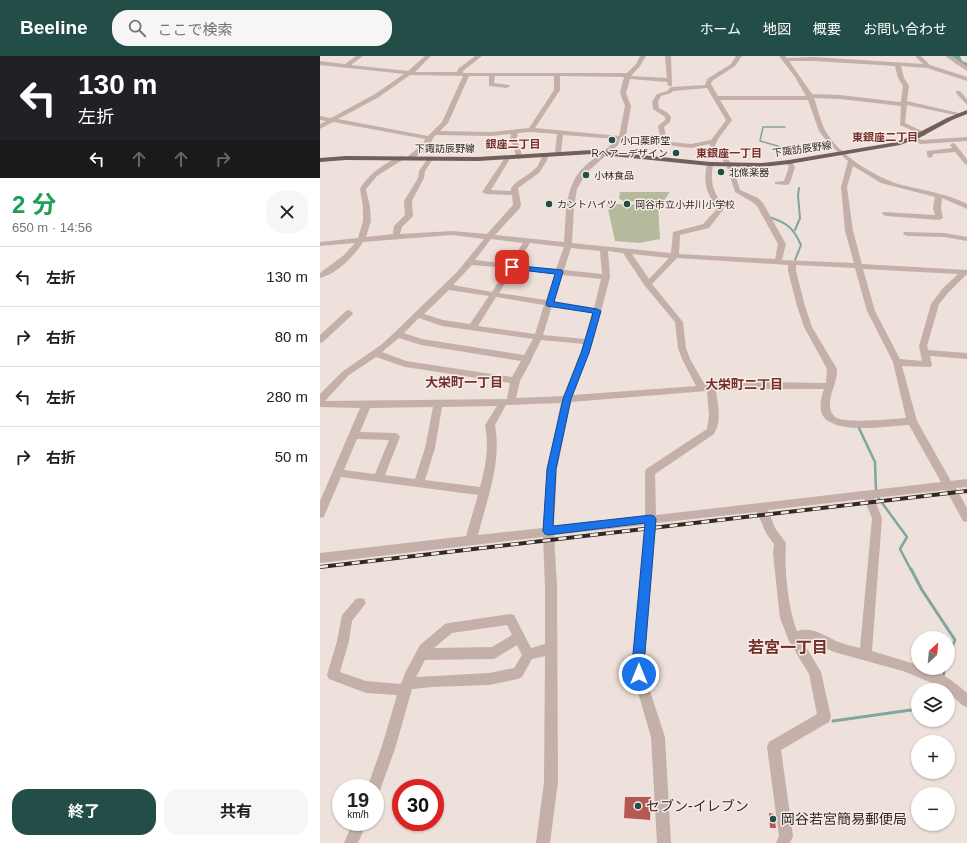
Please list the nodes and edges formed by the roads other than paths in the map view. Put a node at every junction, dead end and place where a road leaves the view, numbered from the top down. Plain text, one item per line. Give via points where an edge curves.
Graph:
1 (360, 56) edge
2 (428, 56) edge
3 (479, 56) edge
4 (642, 56) edge
5 (668, 56) edge
6 (739, 56) edge
7 (899, 56) edge
8 (918, 56) edge
9 (948, 56) edge
10 (783, 58) edge
11 (320, 63) edge
12 (900, 65) junction
13 (346, 66) junction
14 (928, 66) junction
15 (967, 69) edge
16 (410, 73) junction
17 (460, 74) junction
18 (467, 74) junction
19 (492, 74) junction
20 (557, 74) junction
21 (628, 76) junction
22 (967, 79) edge
23 (669, 80) junction
24 (507, 86) dead end
25 (710, 86) junction
26 (671, 89) junction
27 (958, 92) dead end
28 (810, 97) junction
29 (716, 98) junction
30 (903, 103) junction
31 (967, 103) edge
32 (964, 113) edge
33 (320, 118) edge
34 (332, 120) junction
35 (320, 127) edge
36 (531, 130) junction
37 (516, 132) junction
38 (434, 133) junction
39 (560, 133) junction
40 (924, 134) junction
41 (429, 138) junction
42 (621, 138) junction
43 (967, 138) edge
44 (913, 140) junction
45 (949, 140) junction
46 (712, 141) junction
47 (957, 150) junction
48 (606, 152) junction
49 (558, 153) junction
50 (842, 153) junction
51 (546, 155) junction
52 (930, 156) dead end
53 (508, 157) junction
54 (519, 157) junction
55 (964, 157) edge
56 (405, 158) junction
57 (430, 158) junction
58 (320, 160) edge
59 (851, 161) junction
60 (790, 162) junction
61 (967, 163) edge
62 (710, 164) junction
63 (729, 164) junction
64 (777, 182) dead end
65 (514, 193) junction
66 (939, 196) junction
67 (967, 207) edge
68 (886, 214) dead end
69 (907, 234) dead end
70 (396, 236) junction
71 (490, 236) junction
72 (967, 239) edge
73 (362, 240) junction
74 (528, 241) junction
75 (320, 244) edge
76 (568, 245) junction
77 (604, 249) junction
78 (626, 251) junction
79 (675, 256) junction
80 (470, 262) junction
81 (778, 262) junction
82 (792, 263) junction
83 (858, 266) junction
84 (512, 267) junction
85 (559, 272) junction
86 (966, 272) edge
87 (320, 276) edge
88 (606, 277) junction
89 (648, 284) junction
90 (448, 287) junction
91 (495, 295) junction
92 (550, 304) junction
93 (597, 311) junction
94 (349, 313) dead end
95 (418, 315) junction
96 (474, 327) junction
97 (398, 334) junction
98 (538, 337) junction
99 (320, 340) edge
100 (589, 342) junction
101 (375, 353) junction
102 (924, 353) junction
103 (967, 356) edge
104 (528, 359) junction
105 (897, 362) junction
106 (515, 381) junction
107 (829, 386) junction
108 (707, 389) junction
109 (567, 399) junction
110 (320, 400) edge
111 (507, 402) junction
112 (320, 404) edge
113 (438, 404) junction
114 (366, 405) junction
115 (912, 422) junction
116 (354, 435) junction
117 (338, 473) junction
118 (379, 478) junction
119 (419, 483) junction
120 (967, 483) edge
121 (948, 486) junction
122 (484, 492) junction
123 (867, 494) junction
124 (760, 507) junction
125 (320, 514) edge
126 (967, 518) edge
127 (651, 519) junction
128 (548, 531) junction
129 (471, 540) junction
130 (320, 558) edge
131 (360, 604) dead end
132 (793, 636) junction
133 (519, 637) junction
134 (551, 648) junction
135 (421, 654) junction
136 (528, 655) junction
137 (866, 655) junction
138 (407, 687) junction
139 (967, 701) edge
140 (377, 779) edge
141 (356, 831) edge
142 (351, 843) edge
143 (543, 843) edge
144 (664, 843) edge
145 (783, 843) edge

1 - 13 street
2 - 16 street
3 - 17 street via 460,70
4 - 21 street
5 - 23 street
6 - 25 street via 733,65 709,80
7 - 12 street
8 - 14 street
9 - 15 street
10 - 12 street
10 - 28 street
11 - 13 street
12 - 14 street
12 - 30 street via 901,78 906,86
13 - 16 street
14 - 22 street
16 - 17 street
16 - 34 street
17 - 18 street
18 - 19 street
18 - 38 street via 446,123
19 - 20 street
19 - 24 street via 492,85
20 - 21 street
20 - 36 street via 557,90
21 - 23 street
21 - 42 street via 623,94 628,106
23 - 26 street
25 - 26 street
25 - 29 street
26 - 46 street via 670,92 659,95 655,102 656,109 668,117 661,130 668,144 691,146
27 - 31 street
28 - 29 street
28 - 30 street
28 - 50 street via 822,132
29 - 46 street via 729,122
30 - 32 street
30 - 40 street via 902,124
32 - 40 main road, 下諏訪辰野線
33 - 34 street
34 - 35 street
34 - 41 street
36 - 37 street
36 - 39 street
37 - 38 street via 468,135
37 - 54 street via 513,140
38 - 41 street
39 - 42 street
39 - 49 street
40 - 44 main road, 下諏訪辰野線
41 - 56 street via 426,145
42 - 48 street
43 - 45 street
44 - 45 street
44 - 50 main road, 下諏訪辰野線
45 - 47 street
46 - 63 street via 712,145
47 - 52 street via 929,152
47 - 55 street
48 - 49 main road, 下諏訪辰野線
48 - 62 main road, 下諏訪辰野線
48 - 76 street via 583,172 574,189 570,207
49 - 51 main road, 下諏訪辰野線
50 - 59 street
50 - 60 main road, 下諏訪辰野線
51 - 54 main road, 下諏訪辰野線
51 - 65 street via 539,170 516,185
53 - 54 main road, 下諏訪辰野線
53 - 57 main road, 下諏訪辰野線
53 - 65 street via 486,192
55 - 61 street
56 - 57 main road, 下諏訪辰野線
56 - 58 main road, 下諏訪辰野線
56 - 73 street via 373,177 364,188 368,223
57 - 70 street via 408,201 409,216 398,226
59 - 66 street via 884,182
59 - 83 street via 844,187 849,231
60 - 63 main road, 下諏訪辰野線 via 761,165
60 - 64 street via 792,167 787,184
62 - 63 main road, 下諏訪辰野線
62 - 79 street via 707,181 709,190 720,207 719,210 703,228 676,234
63 - 81 street via 737,191 760,205 782,244
65 - 71 street via 516,208
66 - 67 street via 958,201
66 - 68 street via 939,218
69 - 72 street via 944,235
70 - 71 street via 452,233
70 - 73 street
71 - 74 street
71 - 80 street
73 - 75 street
73 - 87 street via 344,261
74 - 76 street
74 - 84 street
76 - 77 street
76 - 85 street
77 - 78 street
77 - 88 street
78 - 79 street
78 - 89 street
79 - 81 street
79 - 89 street
80 - 84 street
80 - 90 street
81 - 82 street
82 - 83 street
82 - 107 street via 807,325 832,368
83 - 86 street
83 - 105 street via 871,311
84 - 85 street
84 - 91 street
85 - 88 street
85 - 92 street
86 - 102 street via 935,304 923,346
88 - 93 street
89 - 108 street via 679,322 686,359
90 - 91 street
90 - 95 street
91 - 92 street
91 - 96 street
92 - 93 street
92 - 98 street
93 - 100 street
94 - 99 street
95 - 96 street via 442,323
95 - 97 street
96 - 98 street
97 - 101 street
97 - 104 street via 421,342
98 - 100 street
98 - 104 street
100 - 109 street
101 - 106 street via 405,364
101 - 110 street via 346,373
102 - 103 street
102 - 105 street via 927,364
104 - 106 street
105 - 115 street
106 - 111 street
107 - 108 street
107 - 115 street via 825,408 833,420 855,423
108 - 109 street
108 - 127 street via 715,410 711,431 650,472
109 - 111 street
109 - 128 street via 552,469
111 - 113 street
111 - 122 street via 490,425 493,441 491,464
112 - 114 street
113 - 114 street
113 - 119 street via 430,448
114 - 116 street
115 - 121 street
116 - 117 street
116 - 118 street via 395,437
117 - 118 street
117 - 125 street
118 - 119 street
119 - 122 street
120 - 121 street
121 - 123 street
121 - 126 street
122 - 129 street
123 - 124 street
123 - 137 street via 877,518
124 - 127 street
124 - 132 street via 770,530 780,543 786,618
127 - 128 street
127 - 144 street via 638,665 640,682 658,737
128 - 129 street
128 - 134 street
129 - 130 street
131 - 138 street via 346,619 343,641 333,675 366,687
132 - 137 street via 806,634 834,646
132 - 145 street via 815,672 824,717 774,747 786,836
133 - 135 street via 494,652
133 - 135 street via 510,619 449,628
133 - 136 street
134 - 136 street
134 - 143 street via 551,782
135 - 138 street via 408,677
136 - 138 street via 518,673 489,679 432,681
137 - 139 street via 908,667 949,685
138 - 140 street
141 - 142 street

